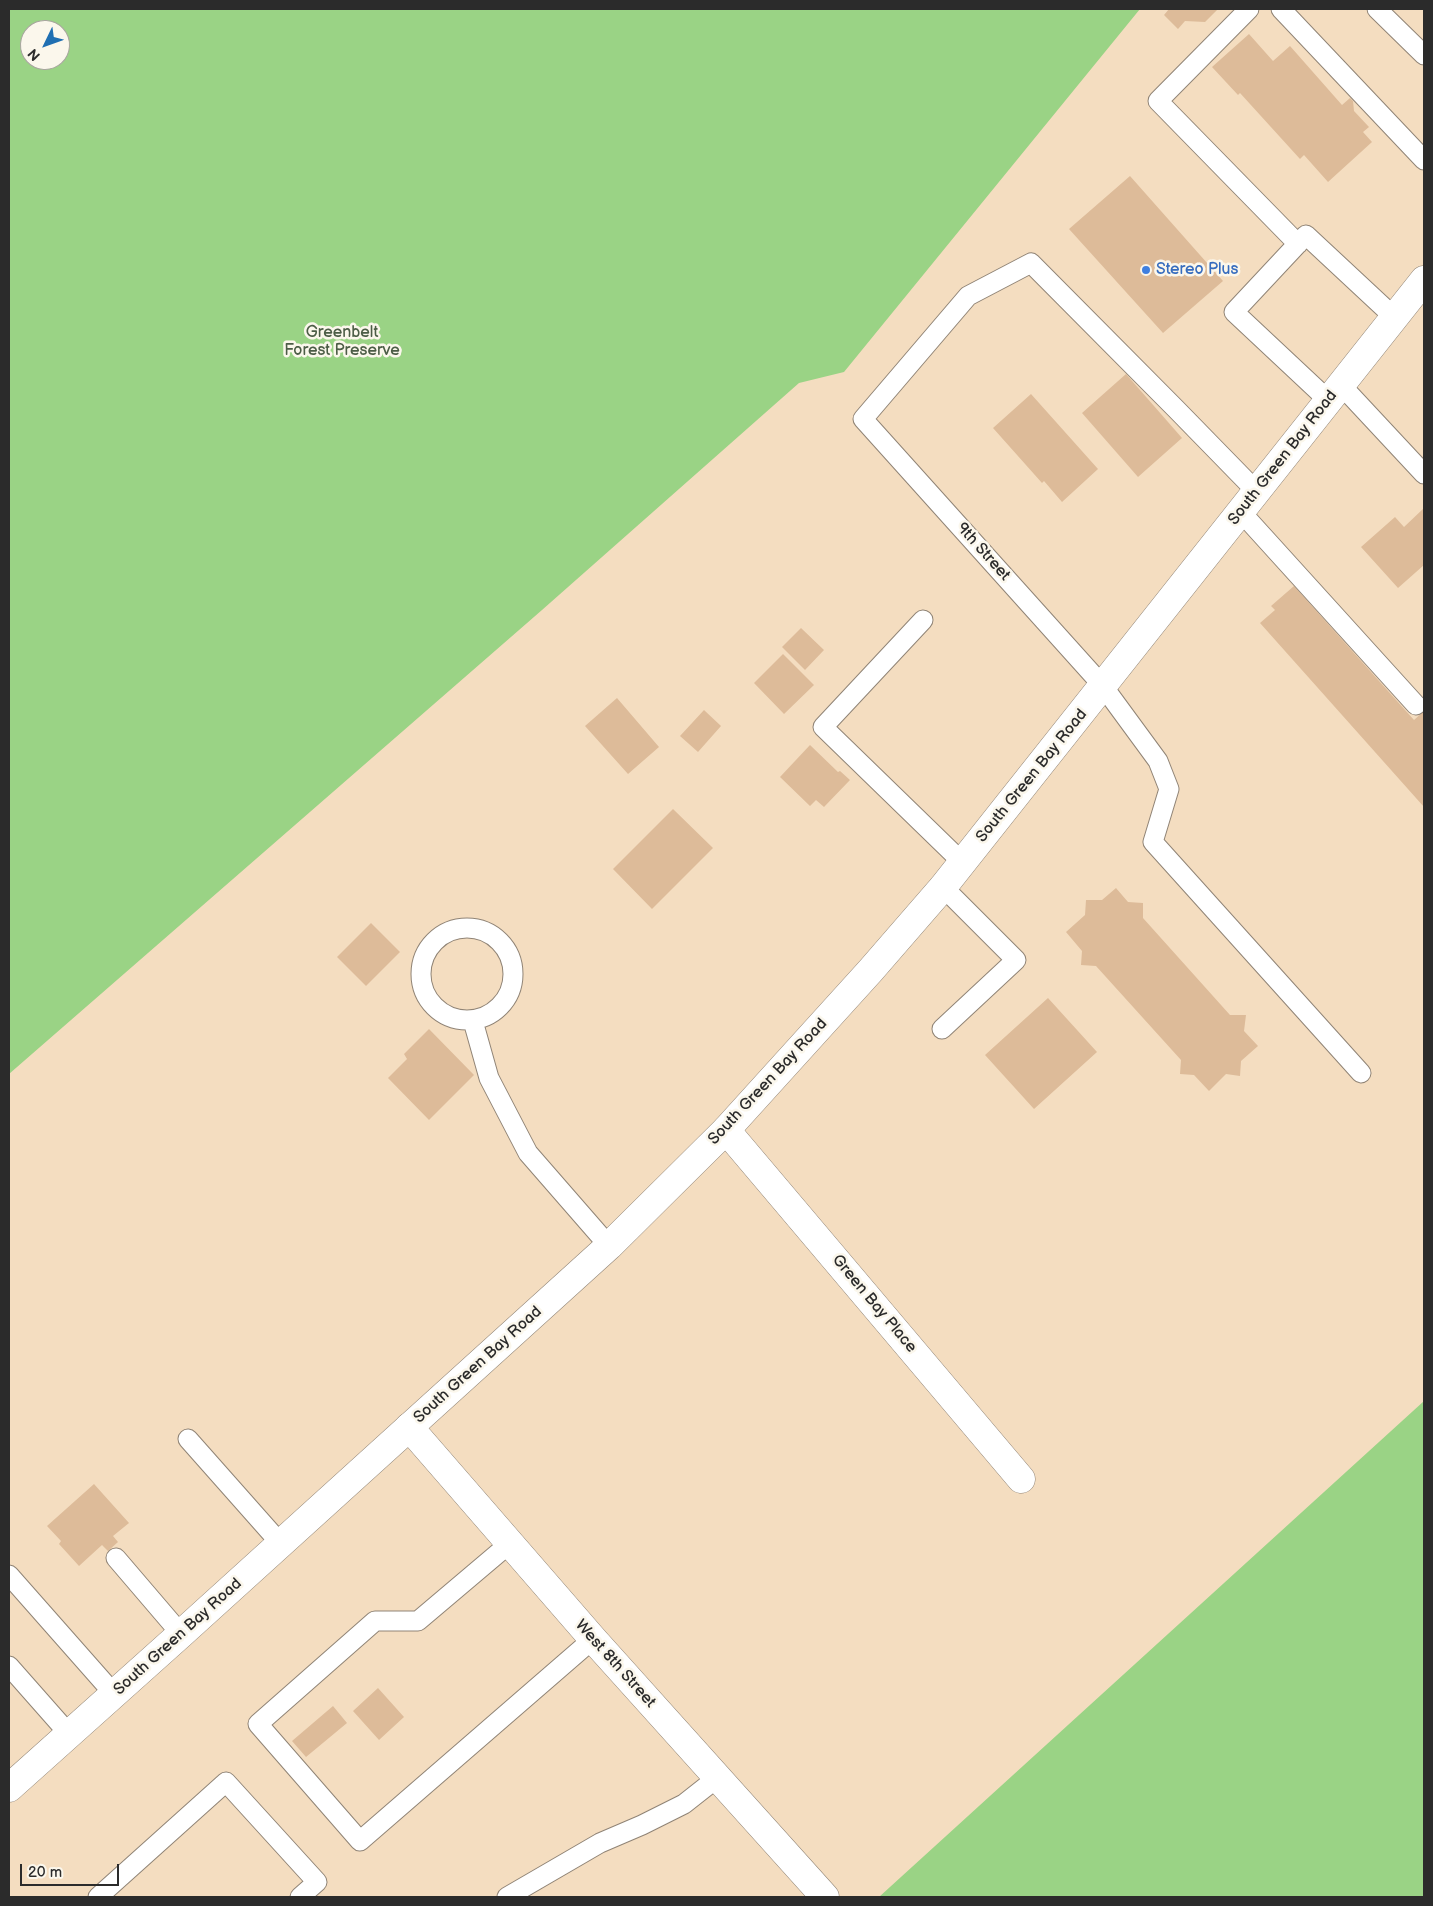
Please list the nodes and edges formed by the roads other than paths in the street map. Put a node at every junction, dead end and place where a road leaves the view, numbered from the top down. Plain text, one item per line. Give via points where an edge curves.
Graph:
1 (1249, 9) edge
2 (1281, 9) edge
3 (1377, 9) edge
4 (1424, 55) edge
5 (1424, 160) edge
6 (1298, 244) junction
7 (1424, 280) edge
8 (1394, 317) junction
9 (1335, 393) junction
10 (1424, 474) edge
11 (1249, 502) junction
12 (923, 620) dead end
13 (1104, 686) junction
14 (1416, 705) dead end
15 (963, 862) junction
16 (943, 887) junction
17 (473, 1021) junction
18 (942, 1029) dead end
19 (1361, 1073) dead end
20 (726, 1130) junction
21 (609, 1246) junction
22 (409, 1427) junction
23 (188, 1440) dead end
24 (1021, 1479) dead end
25 (281, 1544) junction
26 (509, 1544) junction
27 (116, 1558) dead end
28 (9, 1575) edge
29 (181, 1634) junction
30 (592, 1639) junction
31 (9, 1666) edge
32 (114, 1694) junction
33 (69, 1734) junction
34 (12, 1778) edge
35 (717, 1778) junction
36 (98, 1897) edge
37 (300, 1897) edge
38 (507, 1897) edge
39 (825, 1897) edge

1 - 6 lane via 1158,100
2 - 5 lane
3 - 4 lane
6 - 8 lane via 1306,235
6 - 9 lane via 1234,312
7 - 8 main road, South Green Bay Road
8 - 9 main road, South Green Bay Road
9 - 10 lane
9 - 11 main road, South Green Bay Road
11 - 13 main road, South Green Bay Road
11 - 13 lane, 9th Street via 1176,409 1031,263 968,296 863,419
11 - 14 lane
12 - 15 lane via 823,728
13 - 15 main road, South Green Bay Road
13 - 19 lane, 9th Street via 1158,761 1169,789 1153,842
15 - 16 main road, South Green Bay Road
16 - 18 lane via 1016,960
16 - 20 main road, South Green Bay Road
17 - 17 lane via 458,1021 433,1007 424,995 420,981 420,966 425,952 446,932 460,928 476,928 492,935 504,946 511,960 510,992 489,1016
17 - 21 lane via 490,1078 528,1153
20 - 21 main road, South Green Bay Road
20 - 24 main road, Green Bay Place
21 - 22 main road, South Green Bay Road
22 - 25 main road, South Green Bay Road
22 - 26 main road, West 8th Street
23 - 25 lane
25 - 29 main road, South Green Bay Road
26 - 30 main road, West 8th Street
26 - 30 lane via 418,1621 375,1621 258,1724 360,1841
27 - 29 lane
28 - 32 lane
29 - 32 main road, South Green Bay Road
30 - 35 main road, West 8th Street
31 - 33 lane
32 - 33 main road, South Green Bay Road
33 - 34 main road, South Green Bay Road
35 - 38 lane via 684,1804 600,1842
35 - 39 main road, West 8th Street
36 - 37 lane via 226,1782 316,1882

